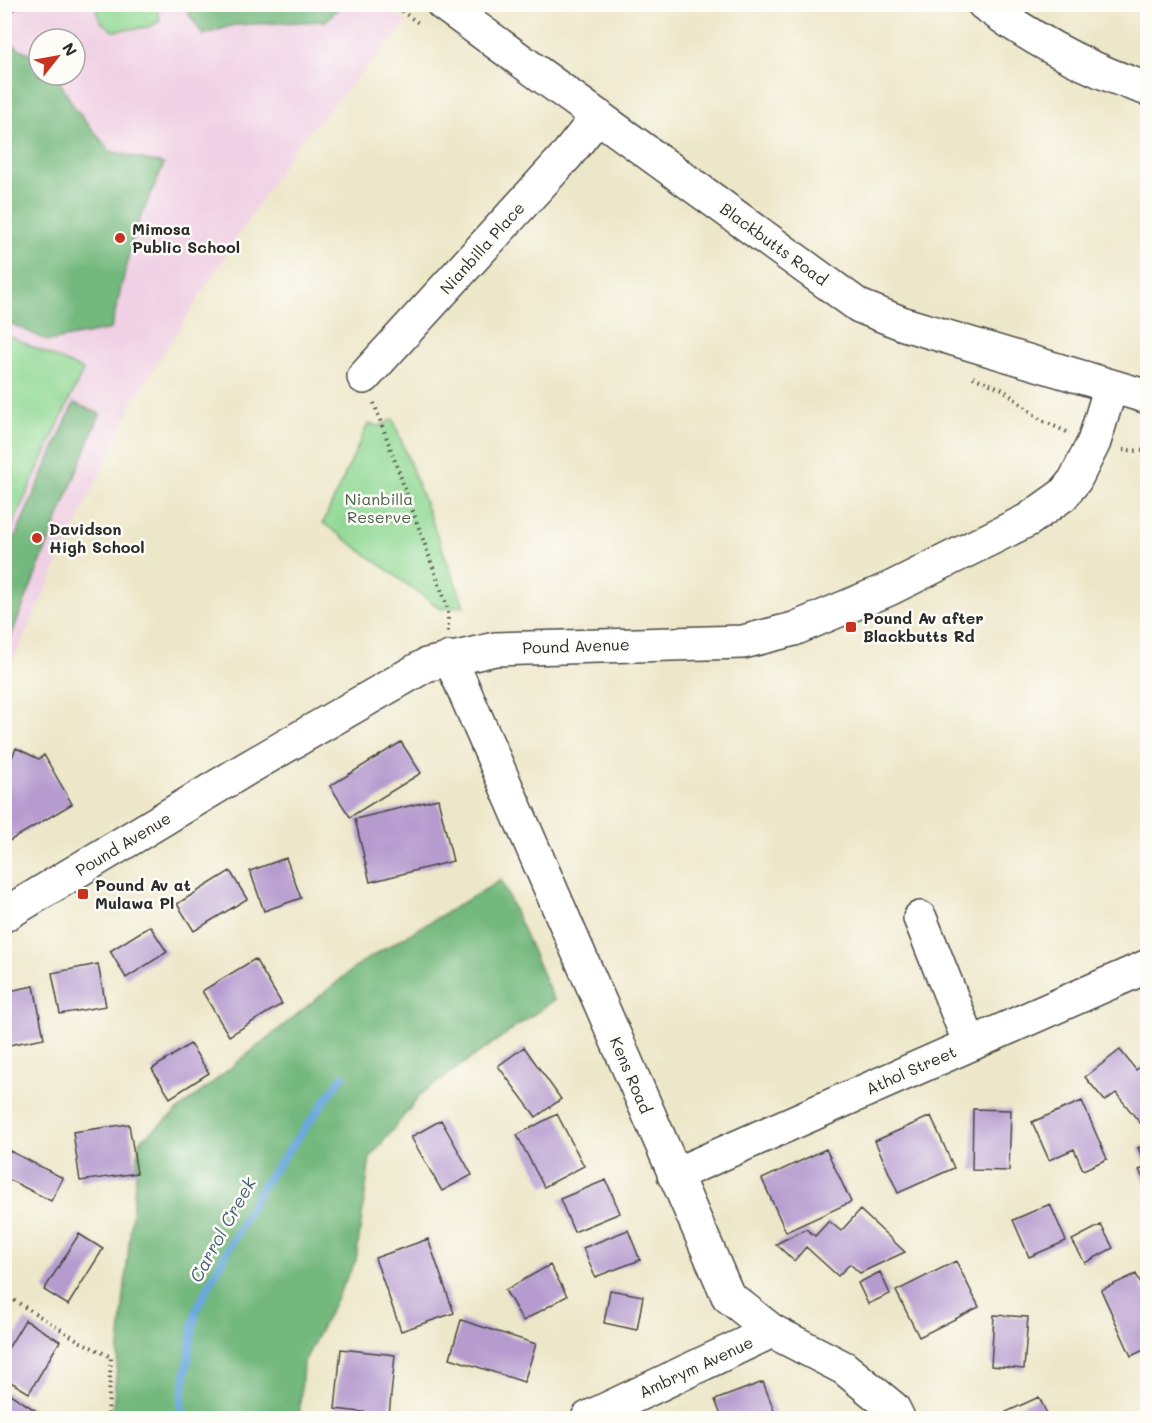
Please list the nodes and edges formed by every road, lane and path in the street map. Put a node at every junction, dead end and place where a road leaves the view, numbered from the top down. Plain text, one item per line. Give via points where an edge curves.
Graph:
1 (444, 4) edge
2 (984, 4) edge
3 (1148, 89) edge
4 (598, 116) junction
5 (364, 377) joint
6 (1112, 386) junction
7 (1148, 397) edge
8 (1123, 450) dead end
9 (1148, 452) edge
10 (447, 626) dead end
11 (450, 658) junction
12 (4, 915) edge
13 (920, 918) dead end
14 (1142, 979) edge
15 (970, 1044) junction
16 (674, 1175) junction
17 (4, 1294) edge
18 (772, 1331) junction
19 (286, 1417) dead end
20 (114, 1419) edge
21 (299, 1419) edge
22 (588, 1419) edge
23 (898, 1419) edge

1 - 4 street, Blackbutts Road
2 - 3 street via 1028,36 1104,75
4 - 5 street, Nianbilla Place
4 - 6 street, Blackbutts Road via 859,306 904,324
5 - 10 path via 448,609
6 - 7 street, Blackbutts Road
6 - 11 street, Pound Avenue via 1094,442 1076,480 1063,495 1028,520 838,611 794,629 743,642 495,649
8 - 9 path
11 - 12 street, Pound Avenue via 406,675
11 - 16 street, Kens Road
13 - 15 street
14 - 15 street, Athol Street
15 - 16 street, Athol Street
16 - 18 street, Kens Road via 728,1296
17 - 20 path via 111,1357 108,1415
18 - 22 street, Ambrym Avenue
18 - 23 street, Kens Road via 844,1368 893,1408
19 - 21 path

